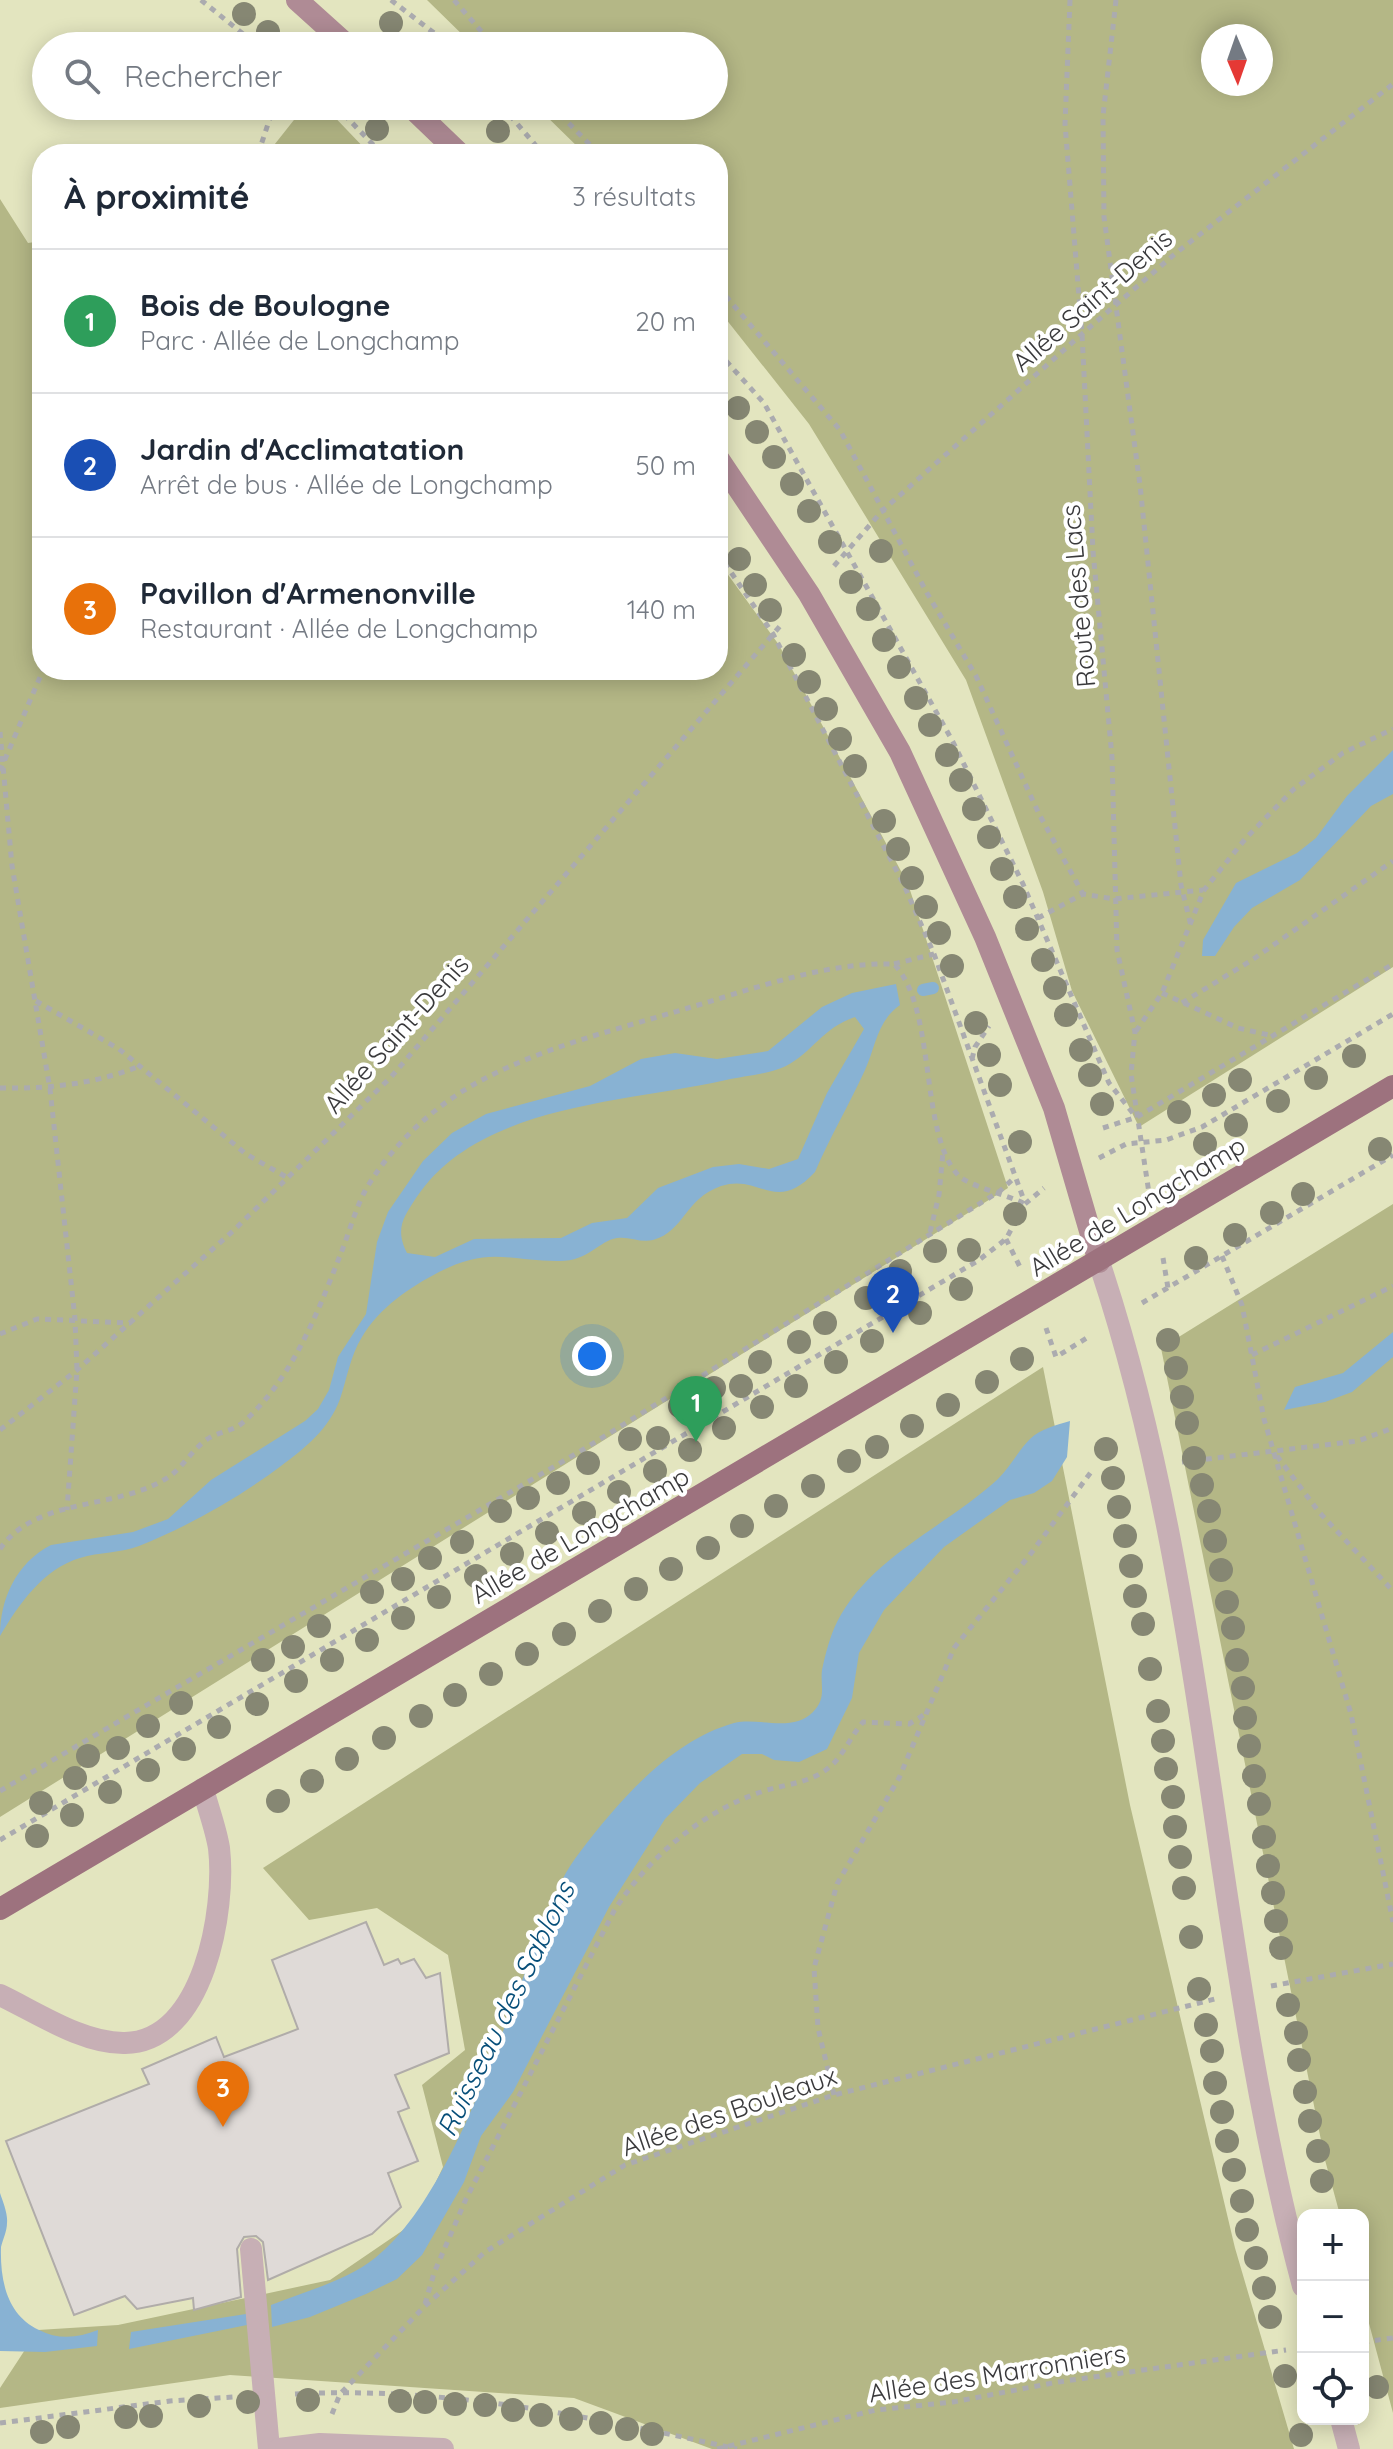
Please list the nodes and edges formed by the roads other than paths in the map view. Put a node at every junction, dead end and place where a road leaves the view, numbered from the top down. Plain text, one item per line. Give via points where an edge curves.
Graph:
1 (297, 0) edge
2 (332, 32) edge
3 (425, 120) edge
4 (450, 144) edge
5 (728, 473) edge
6 (1393, 1086) edge
7 (1099, 1262) junction
8 (203, 1789) junction
9 (0, 1909) edge
10 (0, 1995) edge
11 (251, 2249) dead end
12 (1302, 2281) edge
13 (269, 2449) edge
14 (279, 2449) edge
15 (443, 2449) edge

1 - 2 main road
3 - 4 main road
5 - 7 main road via 809,594 900,752 985,937 1054,1108
6 - 7 main road, Allée de Longchamp
7 - 8 main road, Allée de Longchamp
7 - 12 street via 1118,1318 1153,1466 1212,1788 1261,2102
8 - 9 main road, Allée de Longchamp
8 - 10 street via 219,1848 218,1923 197,1990 162,2035 125,2043 90,2036
11 - 13 street
14 - 15 street via 320,2444

